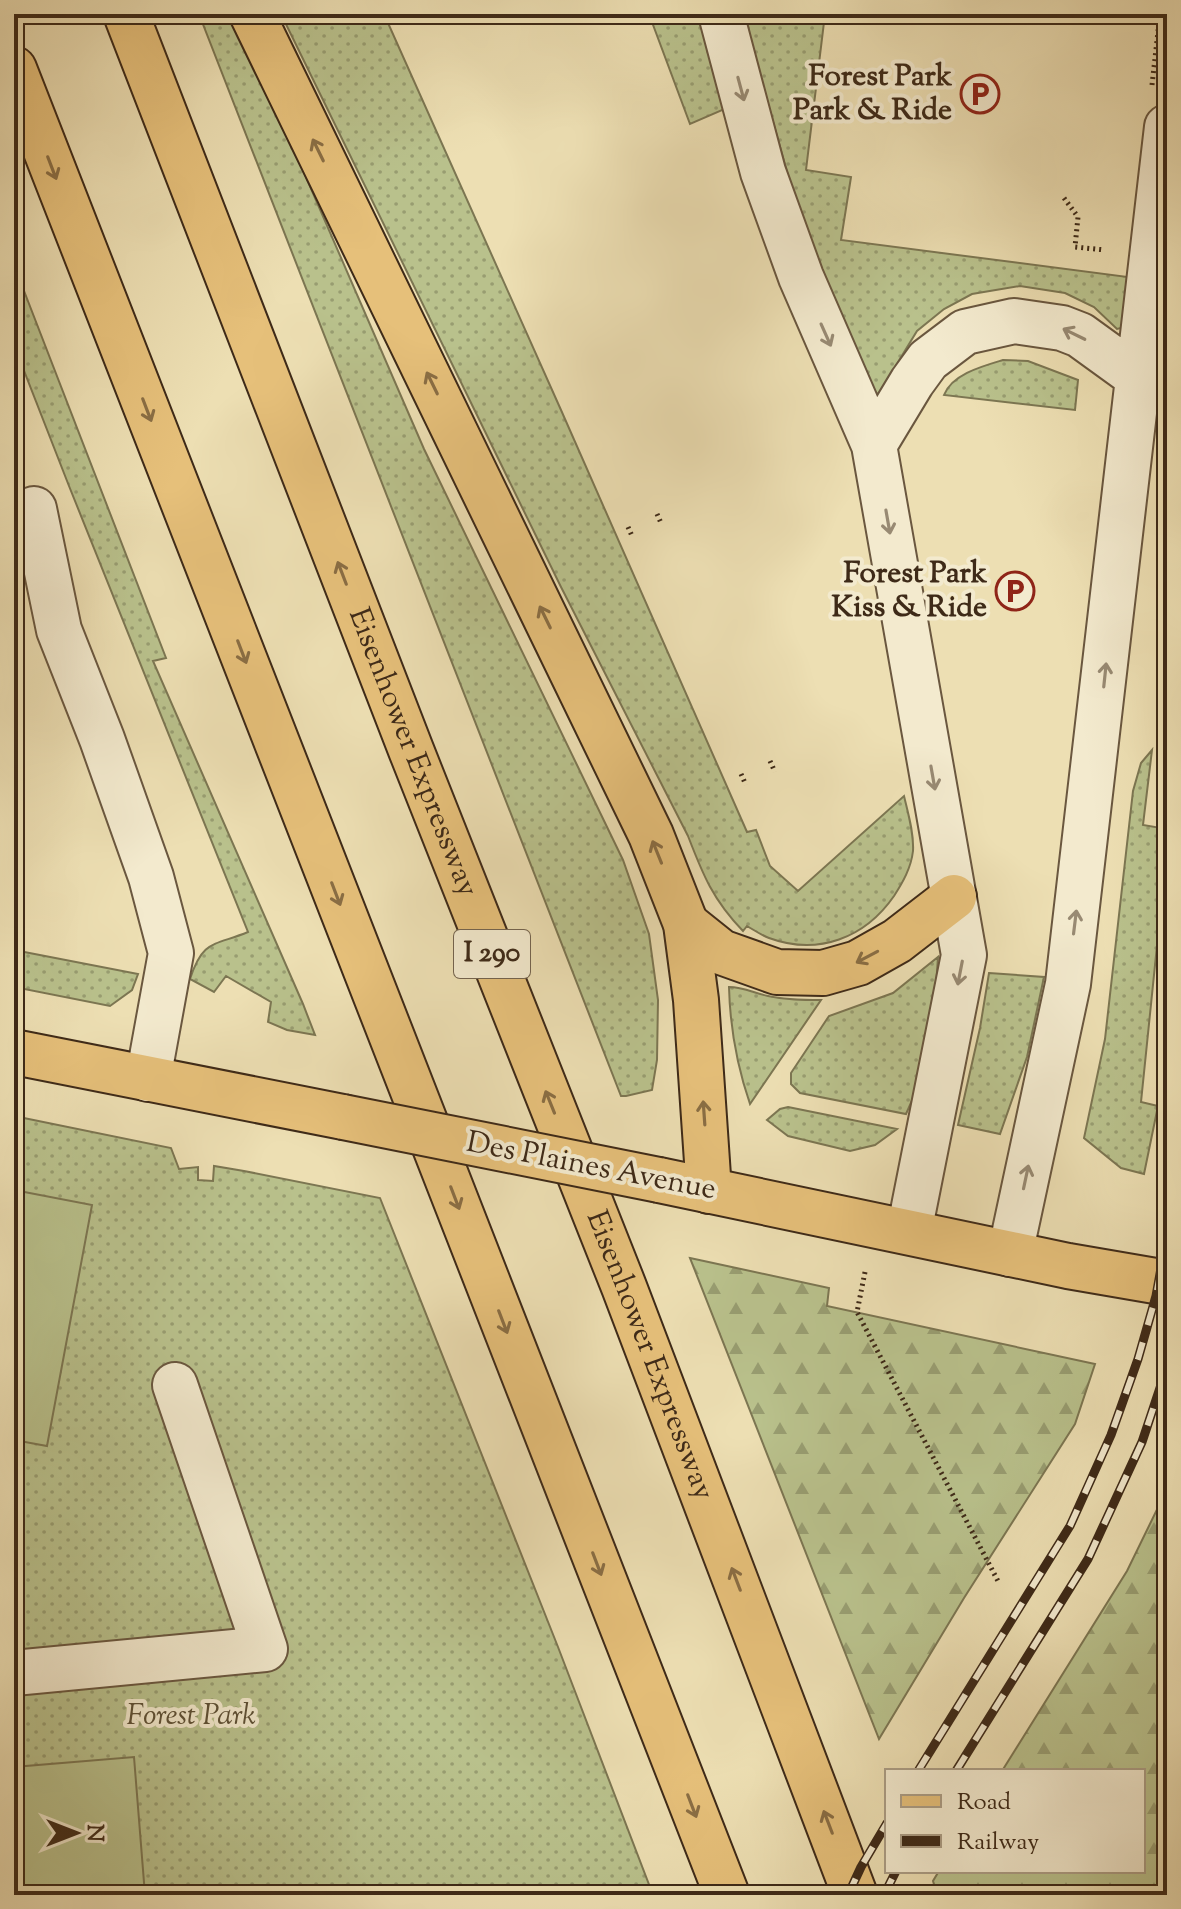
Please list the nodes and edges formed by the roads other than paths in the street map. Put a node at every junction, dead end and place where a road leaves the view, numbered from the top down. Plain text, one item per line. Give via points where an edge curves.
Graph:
1 (126, 14) edge
2 (252, 14) edge
3 (721, 14) edge
4 (14, 69) edge
5 (1167, 127) edge
6 (1138, 377) junction
7 (874, 445) junction
8 (34, 509) dead end
9 (954, 897) junction
10 (686, 924) junction
11 (14, 1052) edge
12 (148, 1079) junction
13 (709, 1191) junction
14 (892, 1229) junction
15 (1010, 1254) junction
16 (1167, 1283) edge
17 (175, 1385) dead end
18 (14, 1673) edge
19 (727, 1895) edge
20 (855, 1895) edge

20 -> 1 main road, Eisenhower Expressway / I 290 via 624,1287
10 -> 2 main road via 651,835
3 -> 7 lane via 763,172 801,277
4 -> 19 main road
5 - 6 lane
6 -> 7 lane via 1062,328 1014,321 965,332 928,360
15 -> 6 lane via 1068,984
7 -> 9 lane
8 - 12 lane via 59,630 146,863 171,953
9 -> 10 main road via 897,941 858,963 823,973 777,972 721,952
9 -> 14 lane via 964,955
13 -> 10 main road
11 - 12 main road, Des Plaines Avenue
12 - 13 main road, Des Plaines Avenue, bridge
13 - 14 main road, Des Plaines Avenue
14 - 15 main road, Des Plaines Avenue
15 - 16 main road, Des Plaines Avenue
17 - 18 lane via 265,1649

